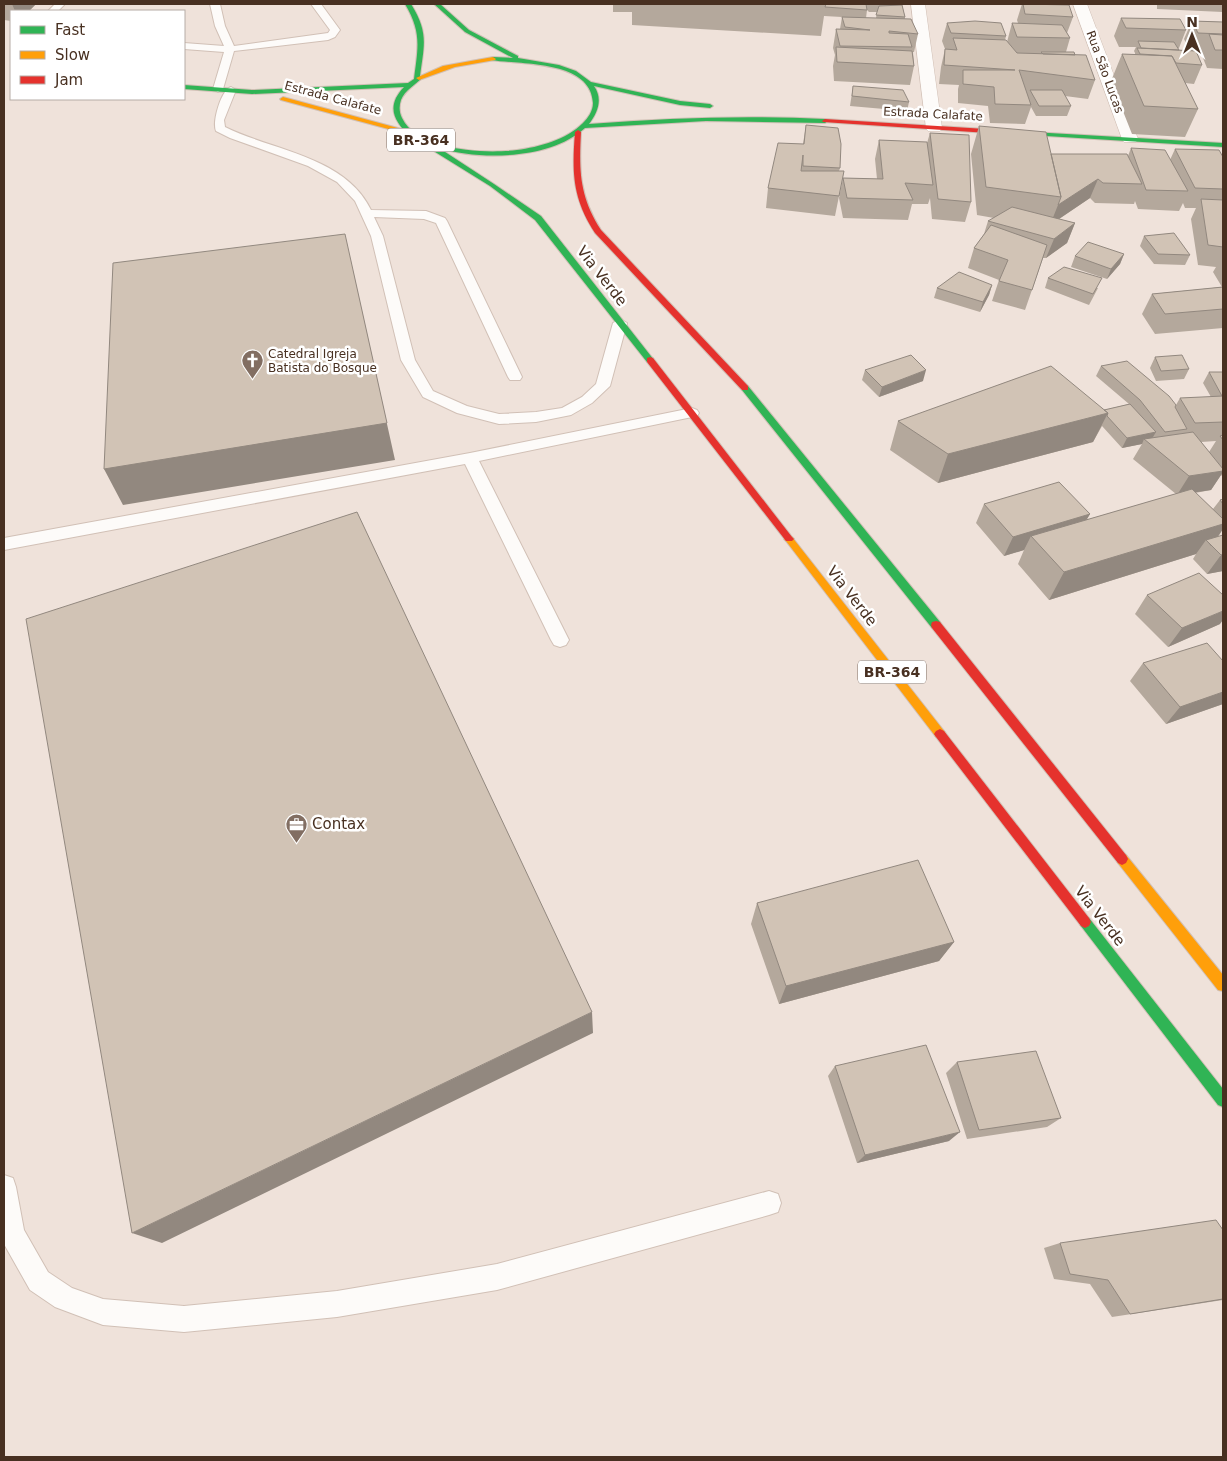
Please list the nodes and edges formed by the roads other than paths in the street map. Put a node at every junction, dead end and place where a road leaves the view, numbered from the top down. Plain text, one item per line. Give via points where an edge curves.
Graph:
1 (215, 4) edge
2 (316, 4) edge
3 (408, 4) edge
4 (436, 4) edge
5 (918, 4) edge
6 (1080, 4) edge
7 (185, 46) edge
8 (230, 49) junction
9 (522, 59) junction
10 (413, 82) junction
11 (588, 83) junction
12 (185, 87) edge
13 (224, 90) junction
14 (252, 92) junction
15 (790, 119) junction
16 (934, 128) junction
17 (582, 129) junction
18 (407, 132) junction
19 (1130, 140) junction
20 (426, 143) junction
21 (1223, 145) edge
22 (366, 213) junction
23 (620, 323) junction
24 (515, 377) dead end
25 (692, 413) junction
26 (470, 458) junction
27 (4, 544) edge
28 (560, 640) dead end
29 (1223, 985) edge
30 (1223, 1100) edge
31 (4, 1187) edge
32 (769, 1203) dead end

1 - 8 lane
2 - 8 lane via 335,30 332,35
3 - 10 main road, BR-364 via 422,27 424,37
4 - 9 main road via 467,30
5 - 16 street
6 - 19 street, Rua São Lucas
7 - 8 lane
8 - 13 lane
9 - 10 main road via 464,62 438,69
9 - 11 main road, Estrada Calafate via 572,72
10 - 14 main road, Estrada Calafate
10 - 18 main road, BR-364 via 399,96 395,108 398,120
11 - 15 main road, Estrada Calafate via 680,103
11 - 17 main road via 597,97 596,111
12 - 13 main road, Estrada Calafate
13 - 14 main road, Estrada Calafate
13 - 22 lane via 220,129 312,164 341,180 360,200
14 - 18 main road, Estrada Calafate
15 - 16 main road, Estrada Calafate
15 - 17 main road, Estrada Calafate via 652,121
16 - 19 main road, Estrada Calafate
17 - 20 main road, BR-364 via 554,144 522,152 454,151
17 - 29 main road, Via Verde via 575,170 580,204 587,218 756,400
18 - 20 main road, BR-364
19 - 21 main road, Estrada Calafate
20 - 23 main road, Via Verde / BR-364 via 492,184 538,218
22 - 23 lane via 376,236 408,360 428,394 462,410 499,419 566,412 603,386
22 - 24 lane via 426,215 442,221
23 - 25 main road, Via Verde / BR-364
25 - 26 lane
25 - 30 main road, Via Verde / BR-364
26 - 27 lane
26 - 28 lane
31 - 32 lane via 12,1234 39,1281 64,1298 103,1312 184,1319 337,1304 497,1278

